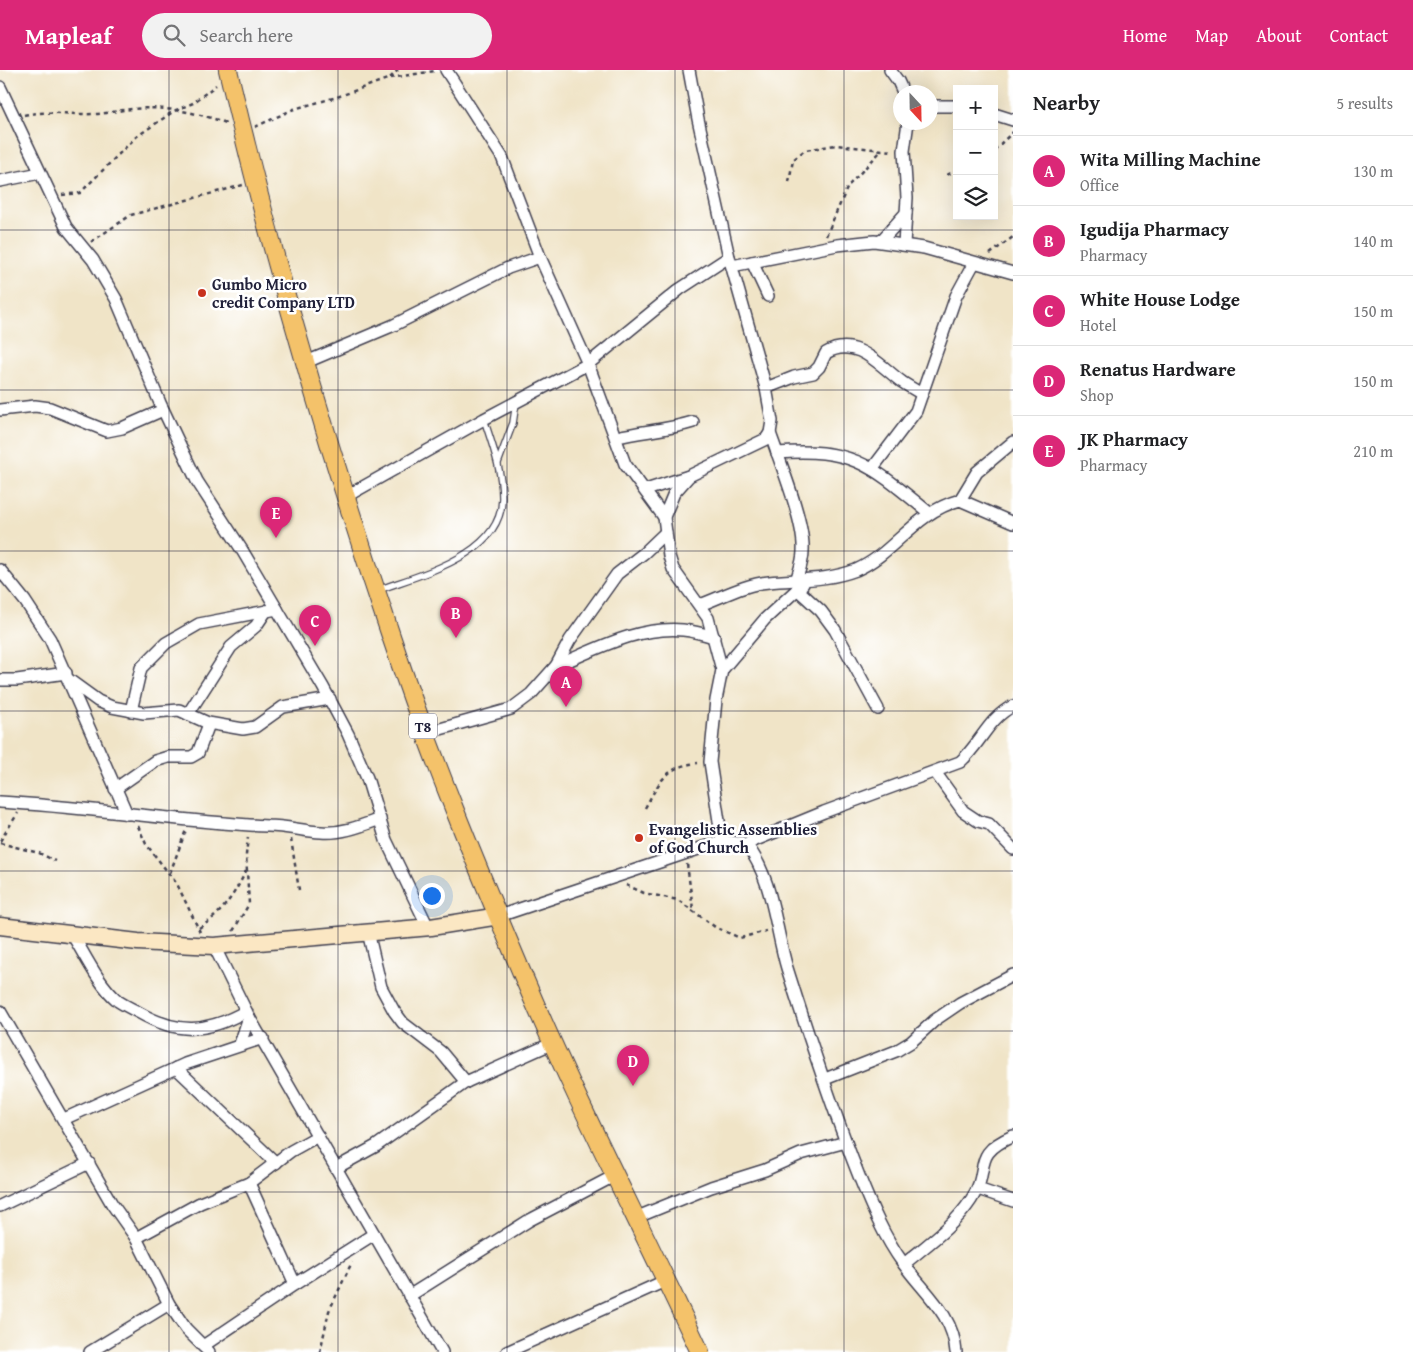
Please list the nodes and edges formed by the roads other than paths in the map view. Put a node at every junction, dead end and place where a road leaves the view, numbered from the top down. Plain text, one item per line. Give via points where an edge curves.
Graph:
1 (445, 70) edge
2 (689, 70) edge
3 (890, 70) edge
4 (229, 72) edge
5 (900, 85) edge
6 (0, 87) edge
7 (938, 106) edge
8 (953, 106) edge
9 (998, 115) edge
10 (1013, 120) edge
11 (907, 130) edge
12 (40, 173) junction
13 (0, 181) edge
14 (906, 213) junction
15 (881, 241) junction
16 (904, 244) junction
17 (540, 257) junction
18 (730, 261) junction
19 (752, 262) junction
20 (976, 264) junction
21 (1013, 273) edge
22 (768, 296) dead end
23 (304, 363) junction
24 (588, 364) junction
25 (766, 388) junction
26 (922, 394) junction
27 (516, 401) junction
28 (0, 410) edge
29 (163, 410) junction
30 (484, 418) junction
31 (693, 422) dead end
32 (770, 433) junction
33 (617, 437) junction
34 (1013, 442) edge
35 (777, 453) junction
36 (498, 463) junction
37 (872, 469) junction
38 (688, 476) junction
39 (646, 490) junction
40 (346, 497) junction
41 (960, 500) junction
42 (928, 512) junction
43 (664, 517) junction
44 (1013, 523) edge
45 (666, 532) junction
46 (644, 553) junction
47 (669, 556) junction
48 (0, 570) edge
49 (800, 584) junction
50 (376, 591) junction
51 (700, 605) junction
52 (272, 610) junction
53 (714, 637) junction
54 (556, 666) junction
55 (722, 670) junction
56 (67, 676) junction
57 (0, 680) edge
58 (330, 699) junction
59 (1013, 706) edge
60 (878, 709) dead end
61 (131, 711) junction
62 (188, 714) junction
63 (209, 724) junction
64 (426, 733) junction
65 (935, 772) junction
66 (115, 789) junction
67 (0, 802) edge
68 (127, 814) junction
69 (380, 819) junction
70 (722, 841) junction
71 (746, 844) junction
72 (1013, 849) edge
73 (499, 916) junction
74 (0, 926) edge
75 (428, 927) junction
76 (368, 932) junction
77 (72, 934) junction
78 (216, 945) junction
79 (1013, 975) edge
80 (0, 1011) edge
81 (248, 1014) junction
82 (262, 1038) junction
83 (553, 1043) junction
84 (240, 1044) junction
85 (176, 1068) junction
86 (825, 1079) junction
87 (466, 1082) junction
88 (64, 1119) junction
89 (318, 1136) junction
90 (1013, 1136) edge
91 (846, 1142) junction
92 (276, 1162) junction
93 (89, 1163) junction
94 (336, 1168) junction
95 (614, 1176) junction
96 (249, 1183) junction
97 (978, 1189) junction
98 (1013, 1201) edge
99 (0, 1206) edge
100 (636, 1218) junction
101 (374, 1234) junction
102 (136, 1238) junction
103 (904, 1264) junction
104 (667, 1280) junction
105 (295, 1284) junction
106 (409, 1296) junction
107 (169, 1304) junction
108 (206, 1349) edge
109 (90, 1352) edge
110 (442, 1352) edge
111 (507, 1352) edge
112 (700, 1352) edge
113 (956, 1352) edge

1 - 17 street via 502,157
2 - 18 street
3 - 5 street
4 - 23 main road, T8 via 254,183
6 - 12 street
7 - 8 street
9 - 10 street
11 - 14 street via 904,152
12 - 13 street
12 - 29 street via 66,227 107,281
14 - 15 street
14 - 16 street
15 - 16 street
15 - 19 street via 820,248
16 - 20 street
17 - 23 street via 508,268 394,325
17 - 24 street
18 - 19 street
18 - 24 street via 680,289
18 - 25 street
19 - 22 street
20 - 21 street
20 - 26 street via 956,296
23 - 40 main road, T8
24 - 27 street
24 - 33 street
25 - 26 street via 813,373 826,353 840,348 860,351
25 - 32 street via 772,421
26 - 37 street via 916,411
27 - 30 street
27 - 36 lane via 513,423
28 - 29 street via 35,406 50,408 106,432
29 - 52 street via 196,481 242,550
30 - 36 lane
30 - 40 street
31 - 33 street via 671,429 645,430
32 - 35 street
32 - 38 street via 760,442
33 - 39 street via 625,464
34 - 41 street via 977,472
35 - 37 street via 834,453
35 - 49 street via 802,538
36 - 50 lane via 502,498 500,512 488,536 470,553
37 - 42 street
38 - 39 street
38 - 43 street via 674,493
39 - 43 street
40 - 50 main road, T8
41 - 42 street
41 - 44 street
42 - 49 street via 865,565
43 - 45 street
45 - 46 street
45 - 47 street
46 - 47 street
46 - 54 street via 617,574 603,591
47 - 51 street via 673,569
48 - 56 street via 38,618
49 - 51 street via 768,582
49 - 55 street
49 - 60 street via 835,630
50 - 64 main road, T8
51 - 53 street
52 - 58 street
52 - 61 street via 199,624 166,643 141,668
52 - 62 street via 231,647
53 - 54 street via 683,630 640,633
53 - 55 street
54 - 64 street via 531,694 511,709
55 - 70 street via 710,762
56 - 57 street
56 - 61 street via 98,701
56 - 66 street
58 - 63 street via 284,708 248,730
58 - 69 street via 367,778
59 - 65 street via 987,726 960,762
61 - 62 street via 144,713 170,709
62 - 63 street
63 - 66 street via 198,753 156,761
64 - 73 main road, T8
65 - 71 street
65 - 72 street via 963,811 989,824
66 - 68 street
67 - 68 street
68 - 69 street via 333,832
69 - 75 street via 386,840
70 - 71 street
70 - 73 street
71 - 86 street via 758,862 787,967
73 - 75 street
73 - 83 main road, T8
74 - 77 street
75 - 76 street
76 - 78 street
76 - 87 street via 381,987 394,1011 403,1023 440,1052
77 - 78 street via 138,942
77 - 81 street via 102,982 118,1000 160,1024 180,1030 206,1028
78 - 81 street
79 - 86 street via 960,1003 911,1042
80 - 88 street
81 - 82 street
81 - 84 street
82 - 84 street
82 - 89 street
83 - 87 street
83 - 95 main road, T8
84 - 85 street
85 - 88 street
85 - 92 street
86 - 91 street
87 - 94 street via 376,1146
88 - 93 street
89 - 92 street
89 - 94 street
90 - 97 street via 989,1149
91 - 100 street via 801,1154
91 - 103 street via 869,1201
92 - 96 street
93 - 99 street
93 - 102 street
94 - 101 street
95 - 100 main road, T8
95 - 106 street via 528,1221
96 - 102 street via 200,1203
96 - 105 street
97 - 98 street
97 - 103 street via 955,1221
100 - 104 main road, T8
101 - 105 street
101 - 106 street
102 - 107 street
103 - 113 street via 942,1311 954,1335
104 - 111 street
104 - 112 main road, T8
105 - 108 street
106 - 110 street
107 - 108 street via 186,1329
107 - 109 street

